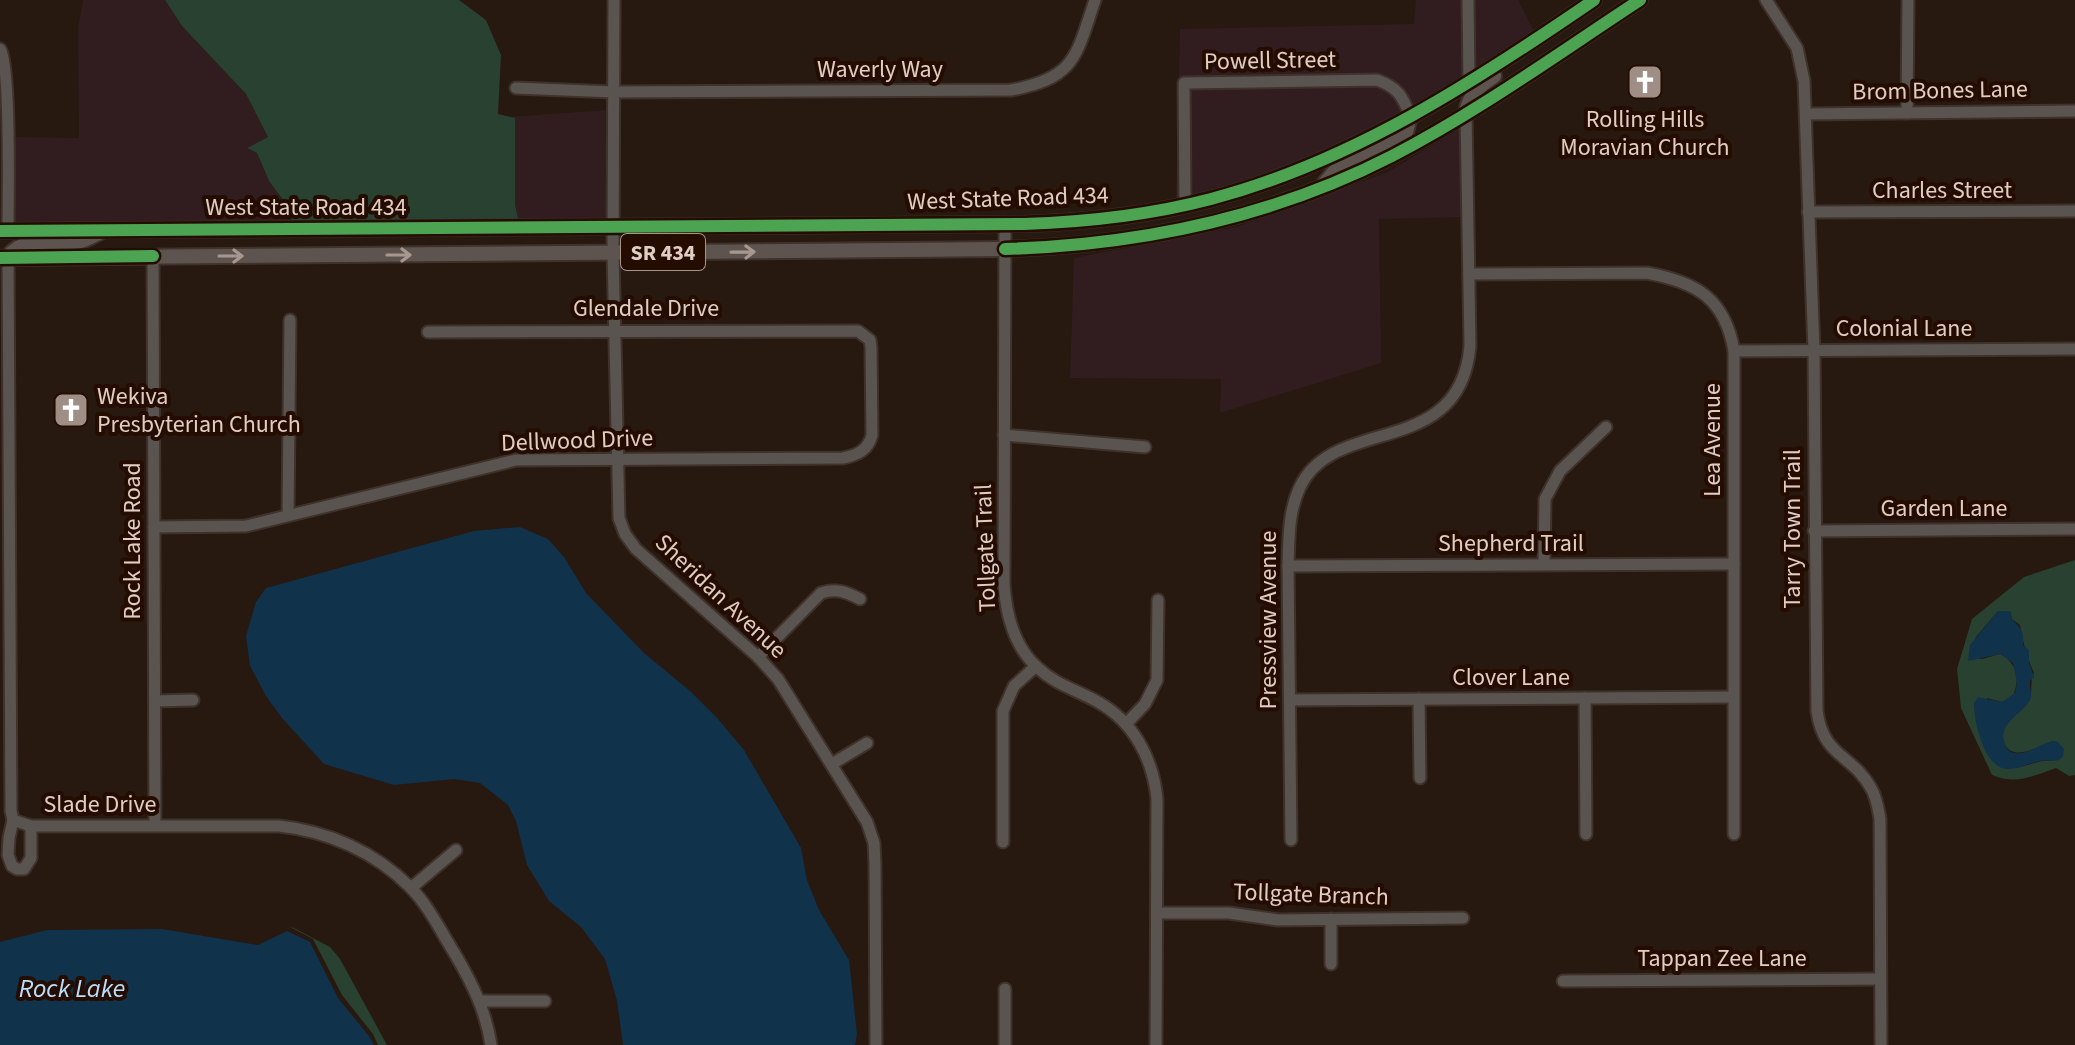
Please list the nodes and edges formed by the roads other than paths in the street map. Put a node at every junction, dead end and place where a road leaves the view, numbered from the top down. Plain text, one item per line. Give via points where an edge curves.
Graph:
1 (614, 0) edge
2 (1095, 0) edge
3 (1468, 0) edge
4 (1594, 0) edge
5 (1640, 0) edge
6 (1766, 0) edge
7 (1908, 0) edge
8 (1533, 42) junction
9 (0, 49) edge
10 (1469, 82) junction
11 (516, 88) dead end
12 (613, 92) junction
13 (2075, 111) edge
14 (1466, 113) junction
15 (1907, 113) junction
16 (1806, 114) junction
17 (1410, 116) junction
18 (3, 136) edge
19 (1322, 188) junction
20 (1185, 205) junction
21 (2075, 211) edge
22 (1808, 212) junction
23 (1005, 224) junction
24 (613, 227) junction
25 (103, 231) junction
26 (3, 235) edge
27 (1005, 249) junction
28 (613, 253) junction
29 (153, 256) junction
30 (4, 258) edge
31 (1469, 274) junction
32 (290, 320) dead end
33 (615, 331) junction
34 (428, 332) dead end
35 (2075, 349) edge
36 (1734, 351) junction
37 (1814, 351) junction
38 (1606, 427) dead end
39 (1004, 435) junction
40 (1145, 447) dead end
41 (862, 452) joint
42 (616, 459) junction
43 (288, 515) junction
44 (154, 527) junction
45 (2075, 529) edge
46 (1814, 531) junction
47 (1544, 564) junction
48 (1734, 564) junction
49 (1288, 566) junction
50 (860, 599) dead end
51 (1158, 600) dead end
52 (758, 657) junction
53 (1036, 666) junction
54 (1733, 697) junction
55 (1585, 698) junction
56 (1419, 699) junction
57 (193, 700) dead end
58 (1290, 700) junction
59 (155, 701) junction
60 (1126, 724) junction
61 (867, 743) dead end
62 (832, 764) junction
63 (1420, 778) dead end
64 (13, 820) junction
65 (155, 825) junction
66 (31, 826) junction
67 (1586, 834) dead end
68 (1734, 834) dead end
69 (1291, 840) dead end
70 (1003, 842) dead end
71 (456, 850) dead end
72 (411, 888) junction
73 (1157, 913) junction
74 (1463, 918) dead end
75 (1331, 919) junction
76 (1331, 964) dead end
77 (1880, 979) junction
78 (1563, 981) dead end
79 (1005, 989) dead end
80 (480, 1001) junction
81 (545, 1001) dead end
82 (491, 1045) edge
83 (876, 1045) edge
84 (1005, 1045) edge
85 (1156, 1045) edge
86 (1881, 1045) edge

1 - 12 street, Sheridan Avenue
2 - 12 street, Waverly Way via 1066,68 1035,86
3 - 10 street
4 - 8 main road, West State Road 434 / SR 434
5 - 14 main road, SR 434
6 - 16 street, Tarry Town Trail via 1797,48
7 - 15 street
8 - 10 main road, West State Road 434 / SR 434
8 - 14 main road via 1519,60 1482,84 1468,100
9 - 18 street via 6,75
10 - 17 main road, West State Road 434 / SR 434
11 - 12 street
12 - 24 street, Sheridan Avenue
13 - 15 street, Brom Bones Lane
14 - 19 main road, SR 434
14 - 31 street, Pressview Avenue
15 - 16 street, Brom Bones Lane
16 - 22 street, Tarry Town Trail
17 - 19 main road via 1399,139 1335,171
17 - 20 main road, West State Road 434 / SR 434 via 1314,164
17 - 20 street, Powell Street via 1404,97 1377,80 1184,83
18 - 26 street
19 - 27 main road, SR 434 via 1249,214 1174,232 1098,244
20 - 23 main road, West State Road 434 / SR 434 via 1101,219
21 - 22 street, Charles Street
22 - 37 street, Tarry Town Trail
23 - 24 main road, West State Road 434 / SR 434
23 - 27 street, Tollgate Trail
24 - 25 main road, West State Road 434 / SR 434
24 - 28 street, Sheridan Avenue
25 - 26 main road, West State Road 434 / SR 434
25 - 30 main road via 81,241 26,244
28 -> 27 main road, SR 434
27 - 39 street, Tollgate Trail
29 -> 28 main road, SR 434
28 - 33 street, Sheridan Avenue
29 - 30 main road, SR 434
29 - 44 street, Rock Lake Road
30 - 64 street, Slade Drive
31 - 36 street, Lea Avenue via 1647,273 1673,278 1695,286 1718,308
31 - 49 street, Pressview Avenue via 1469,364 1456,392 1425,421 1347,448 1308,474 1292,506
32 - 43 street
33 - 34 street, Glendale Drive
33 - 41 street, Glendale Drive via 844,329 864,334 871,347 872,435
33 - 42 street, Sheridan Avenue
35 - 37 street, Colonial Lane
36 - 37 street, Colonial Lane
36 - 48 street, Lea Avenue
37 - 46 street, Tarry Town Trail
38 - 47 street via 1560,471 1545,499
39 - 40 street
39 - 53 street, Tollgate Trail via 1005,598 1011,626
41 - 42 street, Dellwood Drive via 843,458
42 - 43 street, Dellwood Drive via 492,464
42 - 52 street, Sheridan Avenue via 619,518 625,534
43 - 44 street, Dellwood Drive via 246,526
44 - 59 street, Rock Lake Road
45 - 46 street, Garden Lane
46 - 77 street, Tarry Town Trail via 1819,727 1876,799
47 - 48 street, Shepherd Trail
47 - 49 street, Shepherd Trail
48 - 54 street, Lea Avenue
49 - 58 street, Pressview Avenue
50 - 52 street via 844,591 821,593
51 - 60 street via 1157,680 1145,704
52 - 62 street, Sheridan Avenue
53 - 60 street, Tollgate Trail
53 - 70 street via 1014,686 1003,711
54 - 55 street, Clover Lane
54 - 68 street, Lea Avenue
55 - 56 street, Clover Lane
55 - 67 street
56 - 58 street, Clover Lane
56 - 63 street
57 - 59 street
58 - 69 street, Pressview Avenue
59 - 65 street, Rock Lake Road
60 - 73 street, Tollgate Trail via 1140,742 1155,783
61 - 62 street
62 - 83 street, Sheridan Avenue via 874,843
64 - 66 street, Slade Drive
64 - 66 street via 8,855 17,869 24,869 31,858
65 - 66 street, Slade Drive
65 - 72 street, Slade Drive via 304,829 358,849
71 - 72 street
72 - 80 street, Slade Drive
73 - 75 street, Tollgate Branch
73 - 85 street, Tollgate Trail
74 - 75 street, Tollgate Branch
75 - 76 street
77 - 78 street, Tappan Zee Lane
77 - 86 street, Tarry Town Trail
79 - 84 street
80 - 81 street
80 - 82 street, Slade Drive

